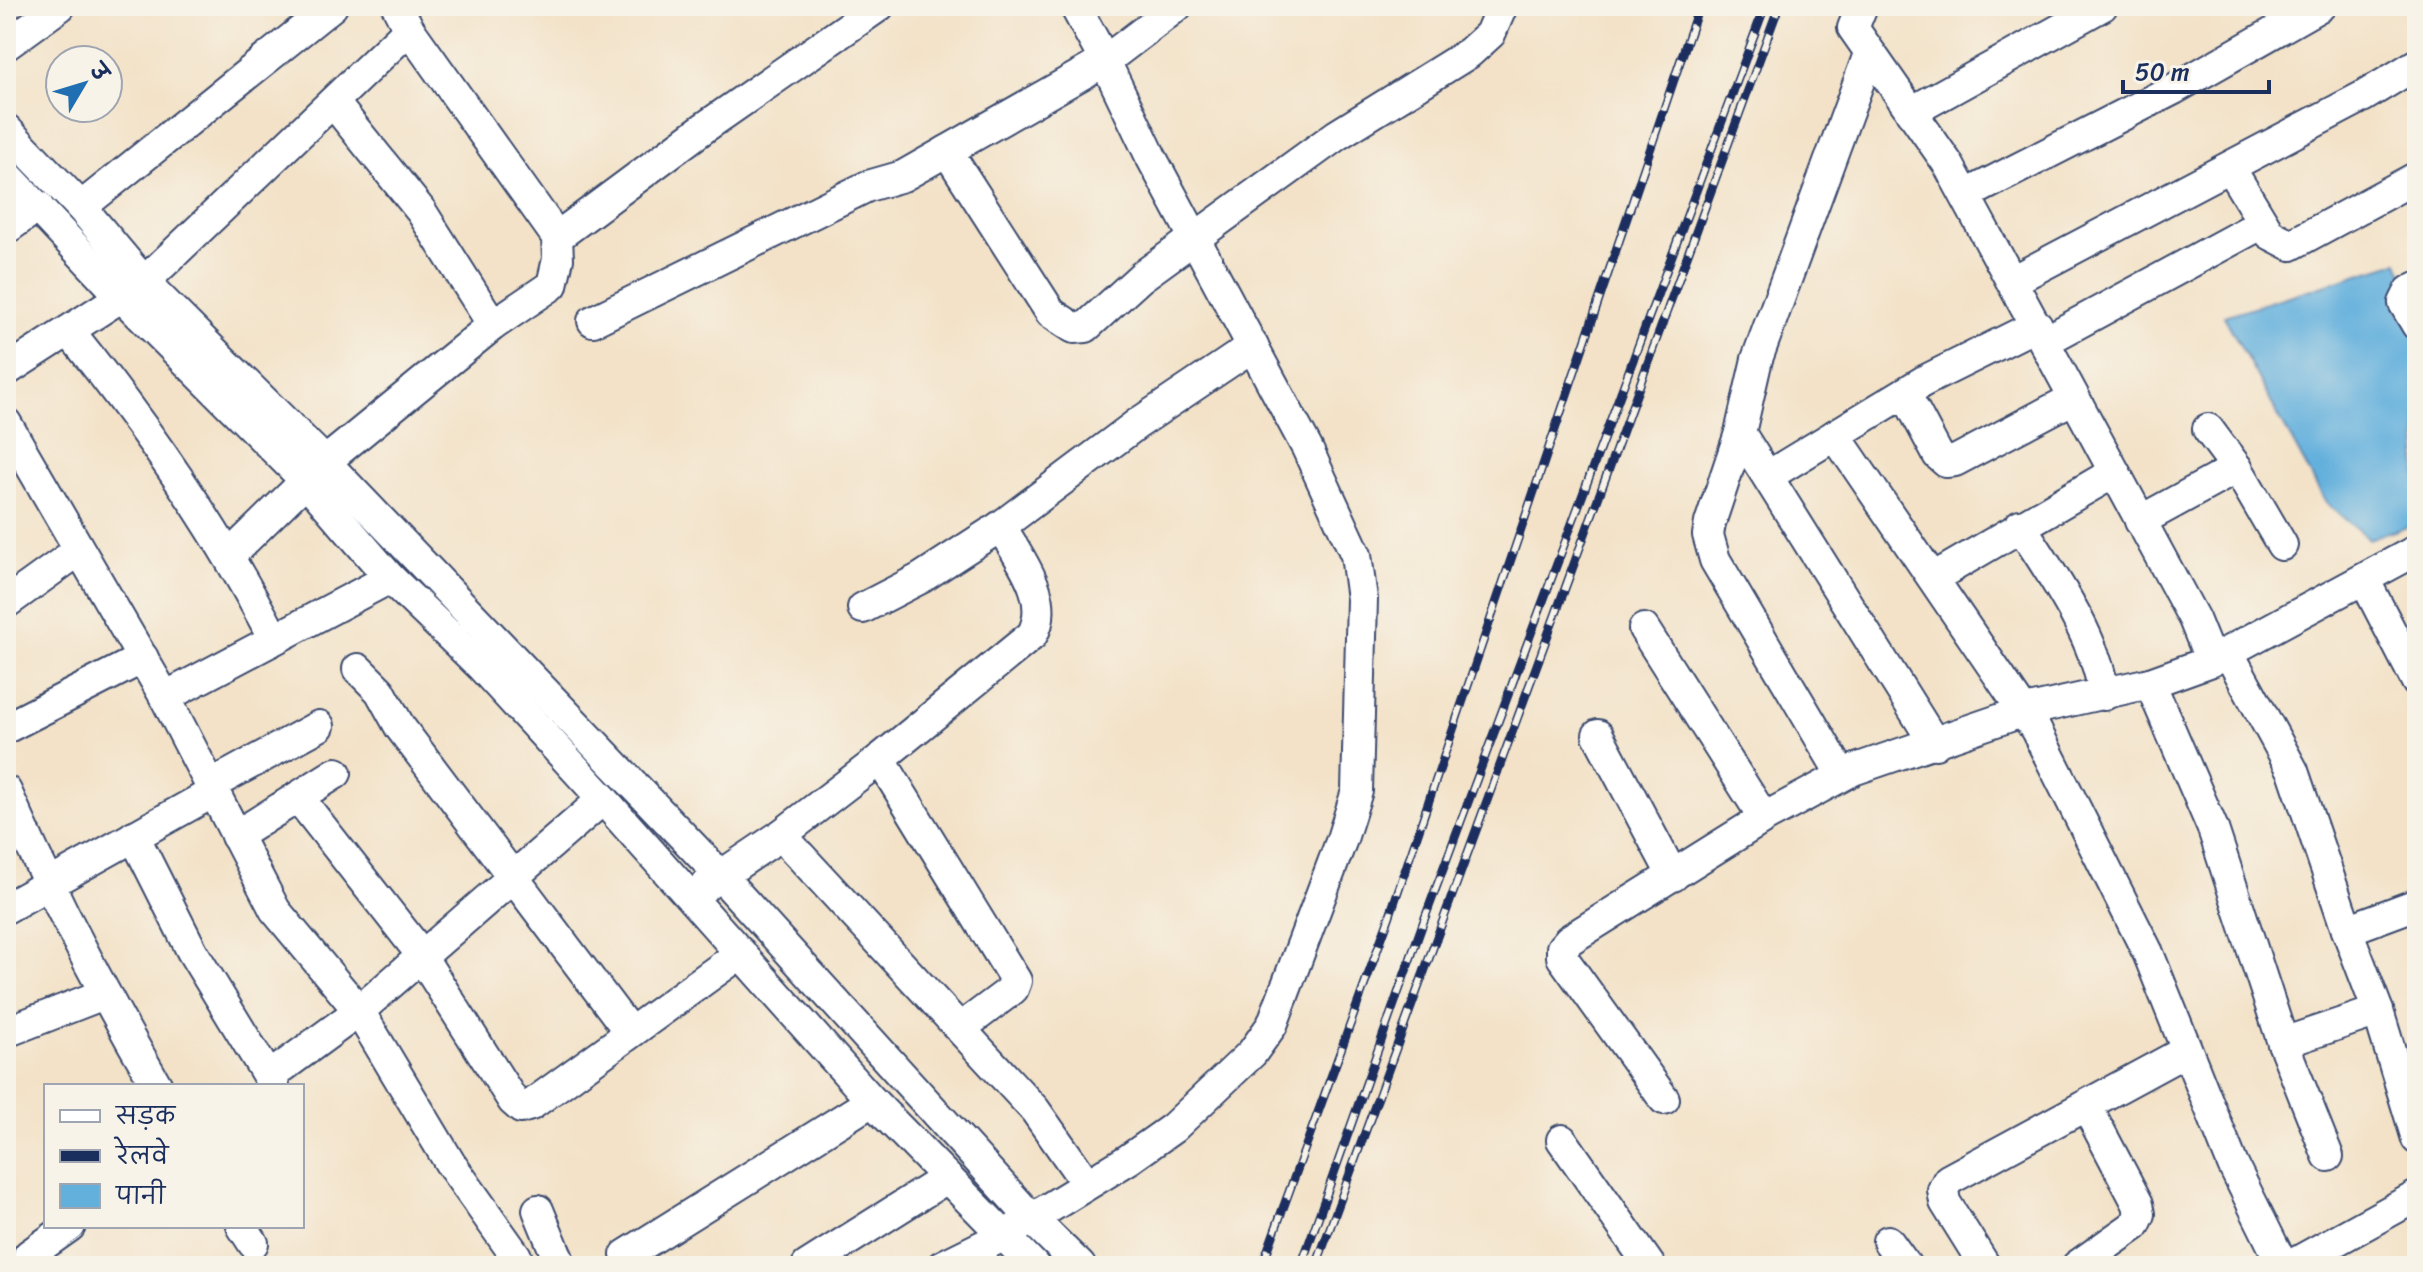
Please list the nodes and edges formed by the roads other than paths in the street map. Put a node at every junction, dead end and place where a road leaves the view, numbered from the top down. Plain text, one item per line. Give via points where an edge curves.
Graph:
1 (60, 6) edge
2 (332, 6) edge
3 (879, 6) edge
4 (1075, 6) edge
5 (1177, 6) edge
6 (1502, 6) edge
7 (1862, 6) edge
8 (2102, 6) edge
9 (2320, 6) edge
10 (403, 17) edge
11 (6, 45) edge
12 (1869, 54) junction
13 (1105, 61) junction
14 (2417, 64) edge
15 (333, 102) junction
16 (1911, 112) junction
17 (6, 129) edge
18 (947, 151) junction
19 (2230, 168) junction
20 (6, 174) edge
21 (2417, 177) edge
22 (1966, 195) junction
23 (38, 206) junction
24 (81, 207) junction
25 (2263, 223) junction
26 (6, 229) edge
27 (557, 237) junction
28 (1195, 240) junction
29 (2014, 280) junction
30 (2417, 287) edge
31 (133, 289) junction
32 (593, 321) dead end
33 (493, 325) junction
34 (2417, 325) edge
35 (69, 331) junction
36 (2041, 333) junction
37 (1253, 346) junction
38 (6, 371) edge
39 (1905, 393) junction
40 (2074, 398) junction
41 (6, 423) edge
42 (2208, 429) dead end
43 (1740, 433) junction
44 (1835, 435) junction
45 (2237, 468) junction
46 (316, 472) junction
47 (2113, 473) junction
48 (1768, 476) junction
49 (2140, 521) junction
50 (2020, 525) junction
51 (1001, 526) junction
52 (2282, 545) dead end
53 (2417, 550) edge
54 (78, 551) junction
55 (230, 555) junction
56 (390, 578) junction
57 (1933, 578) junction
58 (2364, 579) junction
59 (6, 603) edge
60 (863, 608) dead end
61 (1644, 629) dead end
62 (273, 637) junction
63 (2220, 656) junction
64 (143, 658) junction
65 (358, 669) dead end
66 (2417, 682) edge
67 (2150, 683) junction
68 (2104, 695) junction
69 (165, 697) junction
70 (2025, 711) junction
71 (319, 726) dead end
72 (6, 728) edge
73 (1598, 735) dead end
74 (1935, 744) junction
75 (880, 759) junction
76 (336, 773) dead end
77 (1842, 775) junction
78 (211, 790) junction
79 (6, 791) edge
80 (298, 797) junction
81 (603, 799) junction
82 (1764, 818) junction
83 (781, 835) junction
84 (134, 836) junction
85 (236, 836) junction
86 (513, 874) junction
87 (719, 874) junction
88 (1673, 876) junction
89 (47, 884) junction
90 (692, 898) junction
91 (2417, 904) edge
92 (6, 908) edge
93 (2347, 930) junction
94 (741, 953) junction
95 (422, 958) junction
96 (104, 994) junction
97 (359, 1011) junction
98 (2378, 1011) junction
99 (961, 1028) junction
100 (629, 1031) junction
101 (6, 1032) edge
102 (2283, 1043) junction
103 (2184, 1052) junction
104 (271, 1081) edge
105 (156, 1084) edge
106 (1664, 1099) dead end
107 (872, 1101) junction
108 (2087, 1107) junction
109 (2417, 1139) edge
110 (1562, 1140) dead end
111 (2328, 1156) dead end
112 (945, 1179) junction
113 (1087, 1184) junction
114 (2417, 1196) edge
115 (538, 1210) dead end
116 (1032, 1219) junction
117 (67, 1228) edge
118 (1005, 1235) junction
119 (1888, 1241) dead end
120 (29, 1255) dead end
121 (626, 1255) dead end
122 (516, 1256) dead end
123 (561, 1266) edge
124 (807, 1266) edge
125 (942, 1266) edge
126 (1034, 1266) edge
127 (1080, 1266) edge
128 (1650, 1266) edge
129 (1906, 1266) edge
130 (1985, 1266) edge
131 (2077, 1266) edge
132 (2283, 1266) edge
133 (2290, 1266) edge

1 - 11 street
2 - 24 street
3 - 27 street
4 - 13 street
5 - 13 street
6 - 28 street via 1490,34 1469,53 1337,135
7 - 12 street via 1853,28
8 - 16 street
9 - 22 street via 2174,89
10 - 15 street
10 - 27 street
12 - 16 street
12 - 43 street via 1757,359
13 - 18 street
13 - 28 street
14 - 19 street
15 - 31 street
15 - 33 street via 421,211
16 - 22 street
17 - 24 street
18 - 28 street via 1051,313 1074,328 1096,321 1141,277
18 - 32 street
19 - 25 street
19 - 29 street
20 - 23 street
21 - 25 street via 2291,245 2270,234
22 - 29 street
23 - 26 street
23 - 31 street
24 - 31 street
25 - 36 street
27 - 33 street via 552,285
28 - 37 street
29 - 36 street
30 - 34 street via 2404,303
31 - 35 street
31 - 46 street
33 - 46 street
35 - 38 street
35 - 55 street
36 - 39 street
36 - 40 street
37 - 51 street
37 - 113 street via 1356,555 1362,599 1357,791 1277,1011 1259,1044 1173,1128
39 - 40 street via 1946,462
39 - 44 street
40 - 47 street
41 - 54 street
42 - 45 street
43 - 48 street
43 - 77 street via 1710,523 1710,549
44 - 48 street
44 - 57 street
45 - 49 street
45 - 52 street
46 - 55 street
46 - 56 street
46 - 87 street
47 - 49 street
47 - 50 street
48 - 74 street
49 - 63 street
50 - 57 street
50 - 68 street via 2058,583 2102,677
51 - 60 street
51 - 75 street via 1039,599 1038,626
53 - 58 street
54 - 59 street
54 - 64 street
55 - 62 street
56 - 62 street
56 - 81 street via 482,667
57 - 70 street
58 - 63 street
58 - 66 street
61 - 82 street
62 - 69 street
63 - 67 street
63 - 93 street via 2293,771
64 - 69 street
64 - 72 street
65 - 86 street via 380,691 400,727
67 - 68 street
67 - 102 street via 2213,829
68 - 70 street
69 - 78 street
70 - 74 street
70 - 103 street via 2148,953
71 - 78 street
73 - 88 street
74 - 77 street
75 - 83 street
75 - 99 street via 1016,981 1013,989
76 - 80 street
77 - 82 street
78 - 84 street
78 - 85 street
79 - 89 street
80 - 85 street
80 - 95 street
81 - 86 street
81 - 90 street
82 - 88 street
83 - 87 street
83 - 99 street
84 - 89 street
84 - 104 street via 192,951
85 - 97 street via 275,910
86 - 95 street
86 - 100 street
87 - 90 street
87 - 116 street
88 - 106 street via 1562,948 1562,957
89 - 92 street
89 - 96 street
90 - 94 street
91 - 93 street
93 - 98 street
94 - 100 street
94 - 107 street
95 - 97 street
95 - 100 street via 521,1108
96 - 101 street
96 - 105 street
97 - 104 street
97 - 122 street via 450,1163
98 - 102 street
98 - 109 street
99 - 113 street via 1035,1110
102 - 111 street
103 - 108 street
103 - 132 street
107 - 112 street
107 - 121 street
108 - 130 street via 1948,1180 1945,1202
108 - 131 street via 2140,1214 2135,1225
110 - 128 street
112 - 118 street
112 - 124 street
113 - 116 street
114 - 133 street
115 - 123 street
116 - 118 street
116 - 127 street
117 - 120 street
118 - 125 street
118 - 126 street
119 - 129 street

